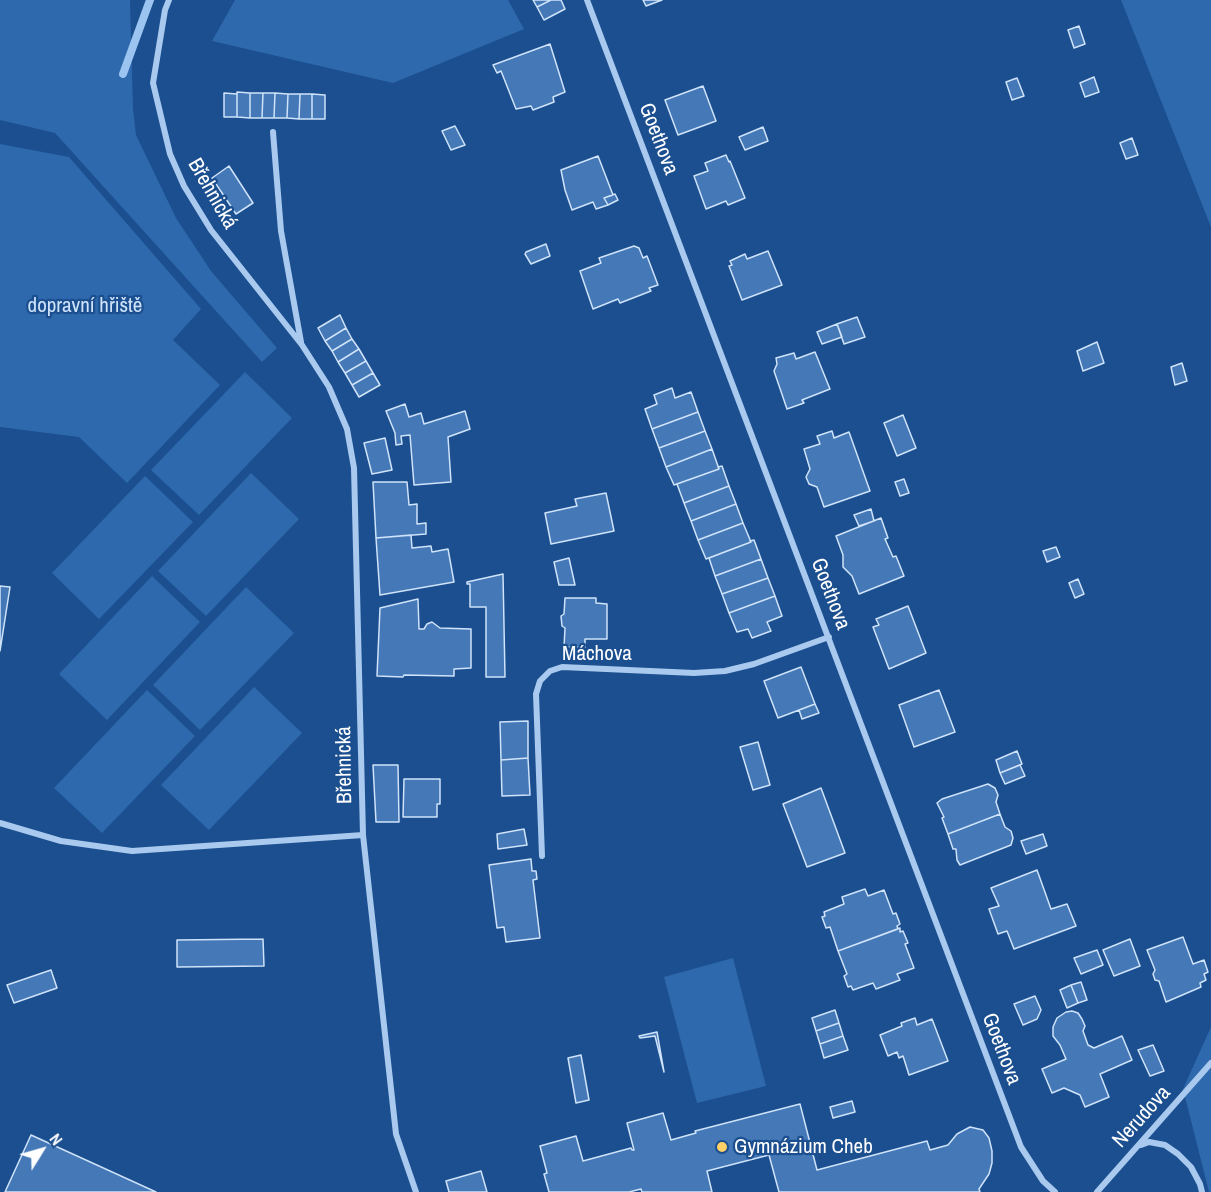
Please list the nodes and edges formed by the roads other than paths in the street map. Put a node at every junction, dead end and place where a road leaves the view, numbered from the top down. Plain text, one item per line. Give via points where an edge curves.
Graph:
1 (169, 0) edge
2 (587, 0) edge
3 (273, 132) dead end
4 (302, 345) junction
5 (829, 637) junction
6 (0, 823) edge
7 (363, 835) junction
8 (542, 856) dead end
9 (1211, 1063) edge
10 (1138, 1146) junction
11 (417, 1192) edge
12 (1054, 1192) edge
13 (1096, 1192) edge
14 (1202, 1192) edge

1 - 4 street, Břehnická via 153,83 170,154 211,230
2 - 5 street, Goethova
3 - 4 street, Břehnická via 281,231
4 - 7 street, Břehnická via 329,387 347,429 354,468
5 - 8 street, Máchova via 725,671 562,667 550,671 540,681 536,694
5 - 12 street, Goethova via 1021,1147
6 - 7 street via 61,841 132,851
7 - 11 street, Břehnická via 396,1134
9 - 10 street, Nerudova
10 - 13 street, Nerudova
10 - 14 street via 1149,1142 1165,1145 1191,1167

